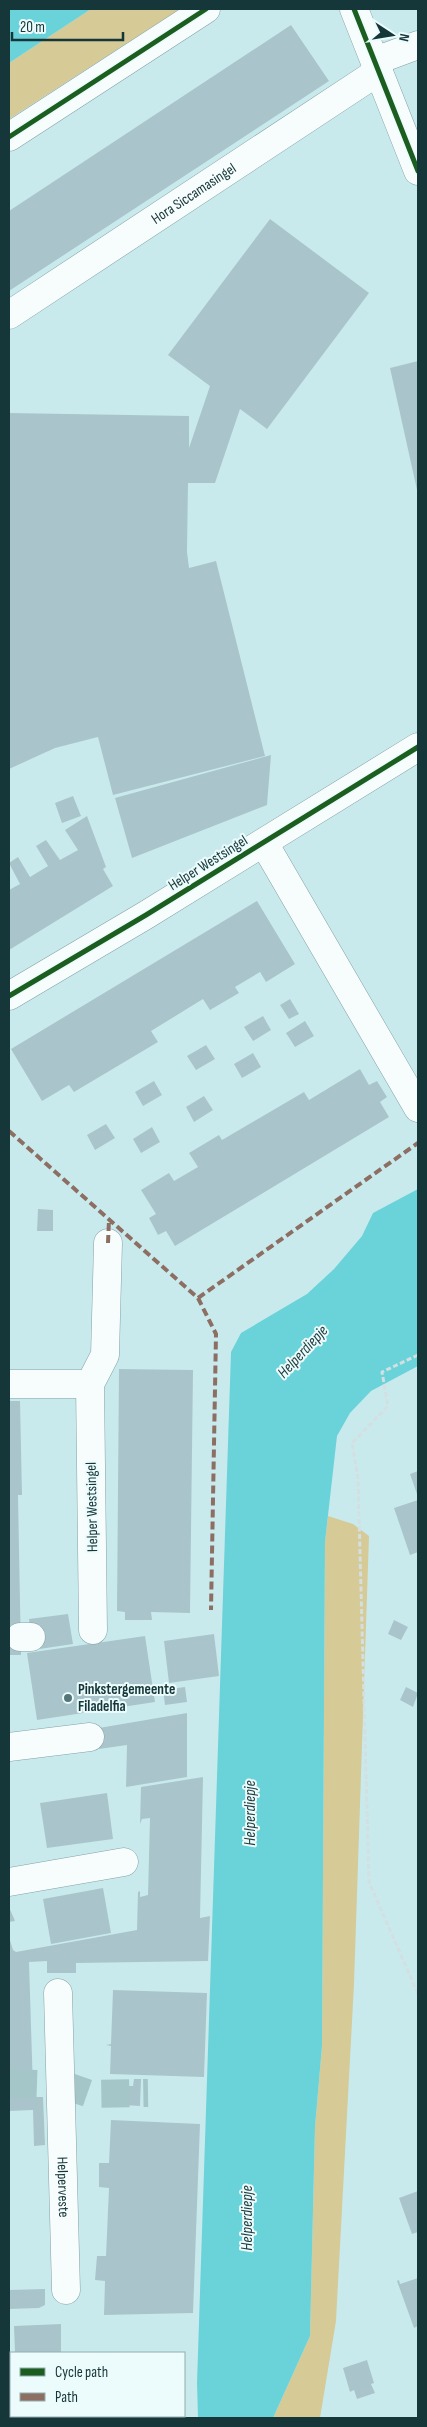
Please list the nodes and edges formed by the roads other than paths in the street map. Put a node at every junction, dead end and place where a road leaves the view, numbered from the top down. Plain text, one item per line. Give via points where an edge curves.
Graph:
1 (206, 9) edge
2 (354, 9) edge
3 (418, 45) edge
4 (377, 66) junction
5 (9, 137) edge
6 (418, 171) edge
7 (9, 315) edge
8 (418, 748) edge
9 (264, 843) junction
10 (9, 996) edge
11 (418, 1108) edge
12 (108, 1243) dead end
13 (9, 1384) edge
14 (90, 1384) junction
15 (93, 1630) dead end
16 (90, 1737) dead end
17 (9, 1747) edge
18 (124, 1862) dead end
19 (9, 1882) edge
20 (58, 1993) dead end
21 (66, 2290) dead end

1 - 5 street
2 - 4 street
3 - 4 street, Hora Siccamasingel
4 - 6 street
4 - 7 street, Hora Siccamasingel
8 - 9 street, Helper Westsingel
9 - 10 street, Helper Westsingel
9 - 11 street, Helper Westsingel
12 - 14 street, Helper Westsingel via 104,1355
13 - 14 street
14 - 15 street, Helper Westsingel
16 - 17 street
18 - 19 street
20 - 21 street, Helperveste via 49,2084

